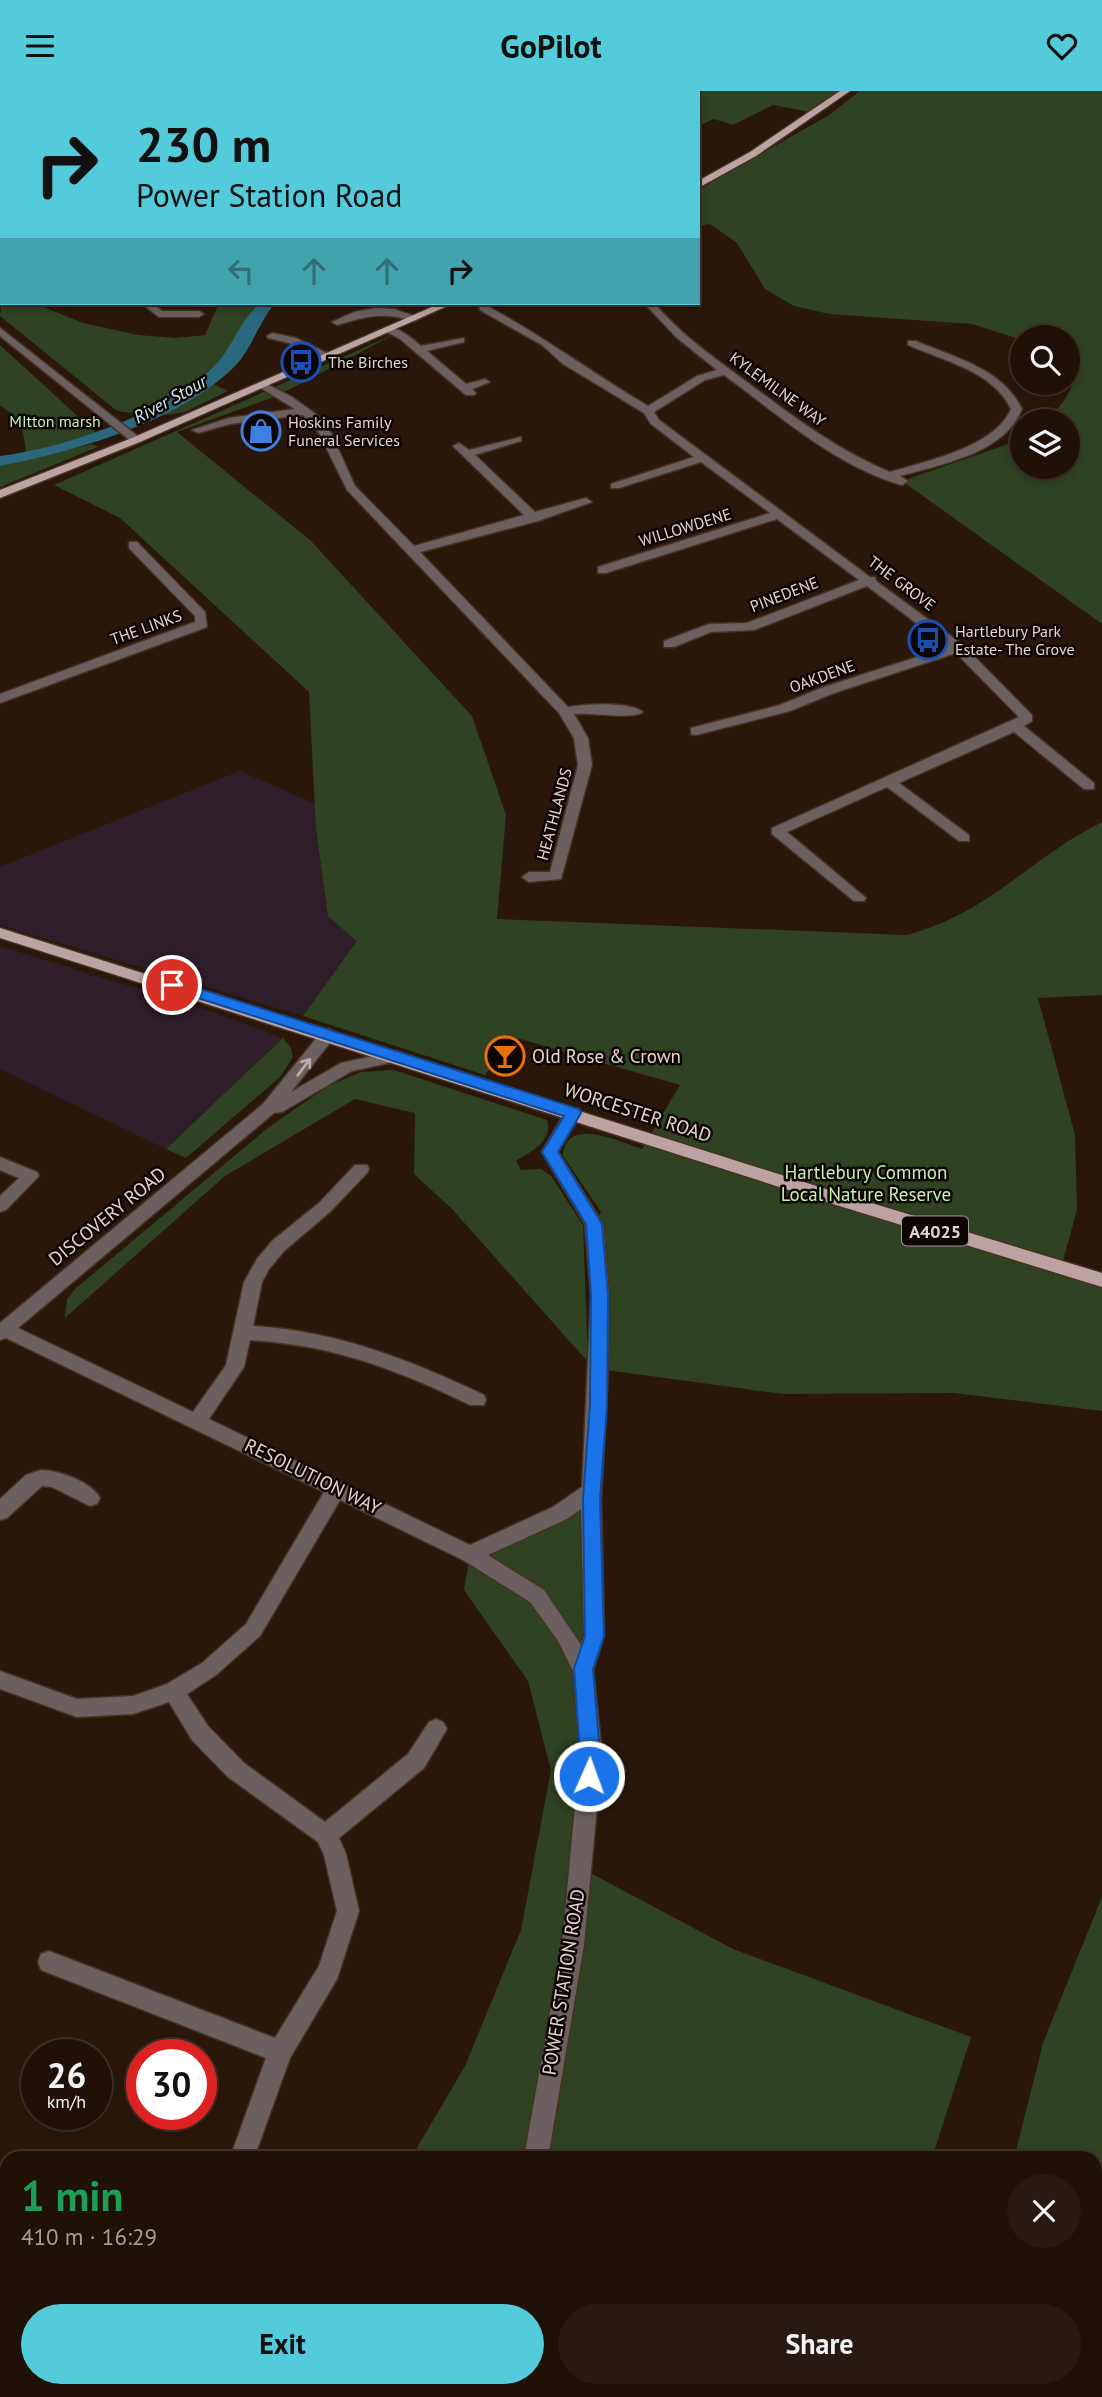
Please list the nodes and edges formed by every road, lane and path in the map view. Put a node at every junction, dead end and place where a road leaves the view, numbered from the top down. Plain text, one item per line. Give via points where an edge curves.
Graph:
1 (846, 91) edge
2 (700, 184) edge
3 (148, 305) edge
4 (444, 305) edge
5 (484, 305) edge
6 (651, 305) edge
7 (199, 314) dead end
8 (415, 318) junction
9 (337, 322) dead end
10 (389, 330) junction
11 (0, 331) edge
12 (272, 336) dead end
13 (460, 340) dead end
14 (915, 348) dead end
15 (419, 350) junction
16 (328, 356) junction
17 (726, 371) junction
18 (485, 382) dead end
19 (263, 385) junction
20 (304, 411) junction
21 (648, 411) junction
22 (198, 430) dead end
23 (132, 437) junction
24 (517, 439) dead end
25 (704, 457) junction
26 (888, 475) junction
27 (902, 481) dead end
28 (615, 487) dead end
29 (0, 494) edge
30 (586, 502) dead end
31 (779, 514) junction
32 (534, 518) junction
33 (133, 545) dead end
34 (409, 551) junction
35 (602, 569) dead end
36 (870, 580) junction
37 (669, 644) dead end
38 (958, 648) junction
39 (0, 699) edge
40 (565, 711) junction
41 (636, 712) dead end
42 (1015, 726) junction
43 (696, 731) dead end
44 (889, 782) junction
45 (1089, 786) dead end
46 (964, 838) dead end
47 (529, 877) dead end
48 (859, 898) dead end
49 (0, 933) edge
50 (329, 1034) junction
51 (346, 1040) junction
52 (397, 1056) junction
53 (328, 1077) junction
54 (573, 1113) junction
55 (242, 1132) junction
56 (0, 1163) edge
57 (361, 1169) dead end
58 (0, 1206) edge
59 (1102, 1280) edge
60 (2, 1331) edge
61 (244, 1333) junction
62 (477, 1399) dead end
63 (198, 1420) junction
64 (337, 1488) junction
65 (592, 1491) junction
66 (90, 1499) dead end
67 (0, 1512) edge
68 (470, 1553) junction
69 (583, 1669) junction
70 (0, 1680) edge
71 (174, 1691) junction
72 (436, 1729) dead end
73 (326, 1835) junction
74 (50, 1962) dead end
75 (280, 2052) junction
76 (245, 2151) edge
77 (537, 2151) edge

1 - 2 main road
3 - 7 street via 159,314
4 - 8 main road
5 - 21 street, THE GROVE
6 - 17 street, KYLEMILNE WAY via 682,340
8 - 9 street via 381,309
8 - 10 main road
10 - 15 street
10 - 16 main road
11 - 23 street
12 - 16 street
13 - 15 street
14 - 26 street via 997,384 1010,394 1015,416 1000,435
15 - 18 street via 466,391
16 - 19 main road
17 - 21 street via 701,378
17 - 26 street, KYLEMILNE WAY via 815,436
19 - 20 street
19 - 23 main road
20 - 22 street
20 - 34 street via 325,433 338,470 351,488
21 - 25 street, THE GROVE via 655,422
23 - 29 main road
24 - 32 street via 463,450
25 - 28 street
25 - 31 street, THE GROVE
26 - 27 street, KYLEMILNE WAY
30 - 32 street
31 - 35 street, WILLOWDENE
31 - 36 street, THE GROVE
32 - 34 street
33 - 39 street, THE LINKS via 201,615 202,624
34 - 40 street
36 - 37 street, PINEDENE via 749,627 709,628
36 - 38 street, THE GROVE
38 - 42 street, THE GROVE via 1027,717
38 - 43 street, OAKDENE via 785,708
40 - 41 street
40 - 47 street, HEATHLANDS via 581,738 585,765 556,876
42 - 44 street
42 - 45 street
44 - 46 street
44 - 48 street via 777,831
49 - 50 main road, WORCESTER ROAD / A4025
50 - 51 main road, WORCESTER ROAD / A4025
55 -> 50 street, DISCOVERY ROAD via 296,1078
51 - 52 main road, WORCESTER ROAD / A4025
51 - 53 street via 346,1056
52 - 53 street, DISCOVERY ROAD via 360,1063
52 - 54 main road, WORCESTER ROAD / A4025
53 - 55 street, DISCOVERY ROAD
54 - 59 main road, WORCESTER ROAD / A4025
54 - 65 street, POWER STATION ROAD via 550,1152 594,1224 599,1344
55 - 60 street, DISCOVERY ROAD
56 - 58 street via 30,1176
57 - 61 street via 263,1263 253,1282
60 - 63 street, RESOLUTION WAY
61 - 62 street via 310,1338 366,1350
61 - 63 street via 235,1367
63 - 64 street, RESOLUTION WAY
64 - 68 street, RESOLUTION WAY
64 - 71 street via 253,1630 209,1669
65 - 68 street via 561,1513
65 - 69 street, POWER STATION ROAD via 594,1636
66 - 67 street via 50,1476 33,1479
68 - 69 street, RESOLUTION WAY via 537,1596
69 - 77 street, POWER STATION ROAD via 591,1753 573,1945
70 - 71 street via 77,1708 133,1705
71 - 73 street via 200,1733 236,1770
72 - 73 street via 416,1761
73 - 75 street via 348,1911 329,1971
74 - 75 street
75 - 76 street

